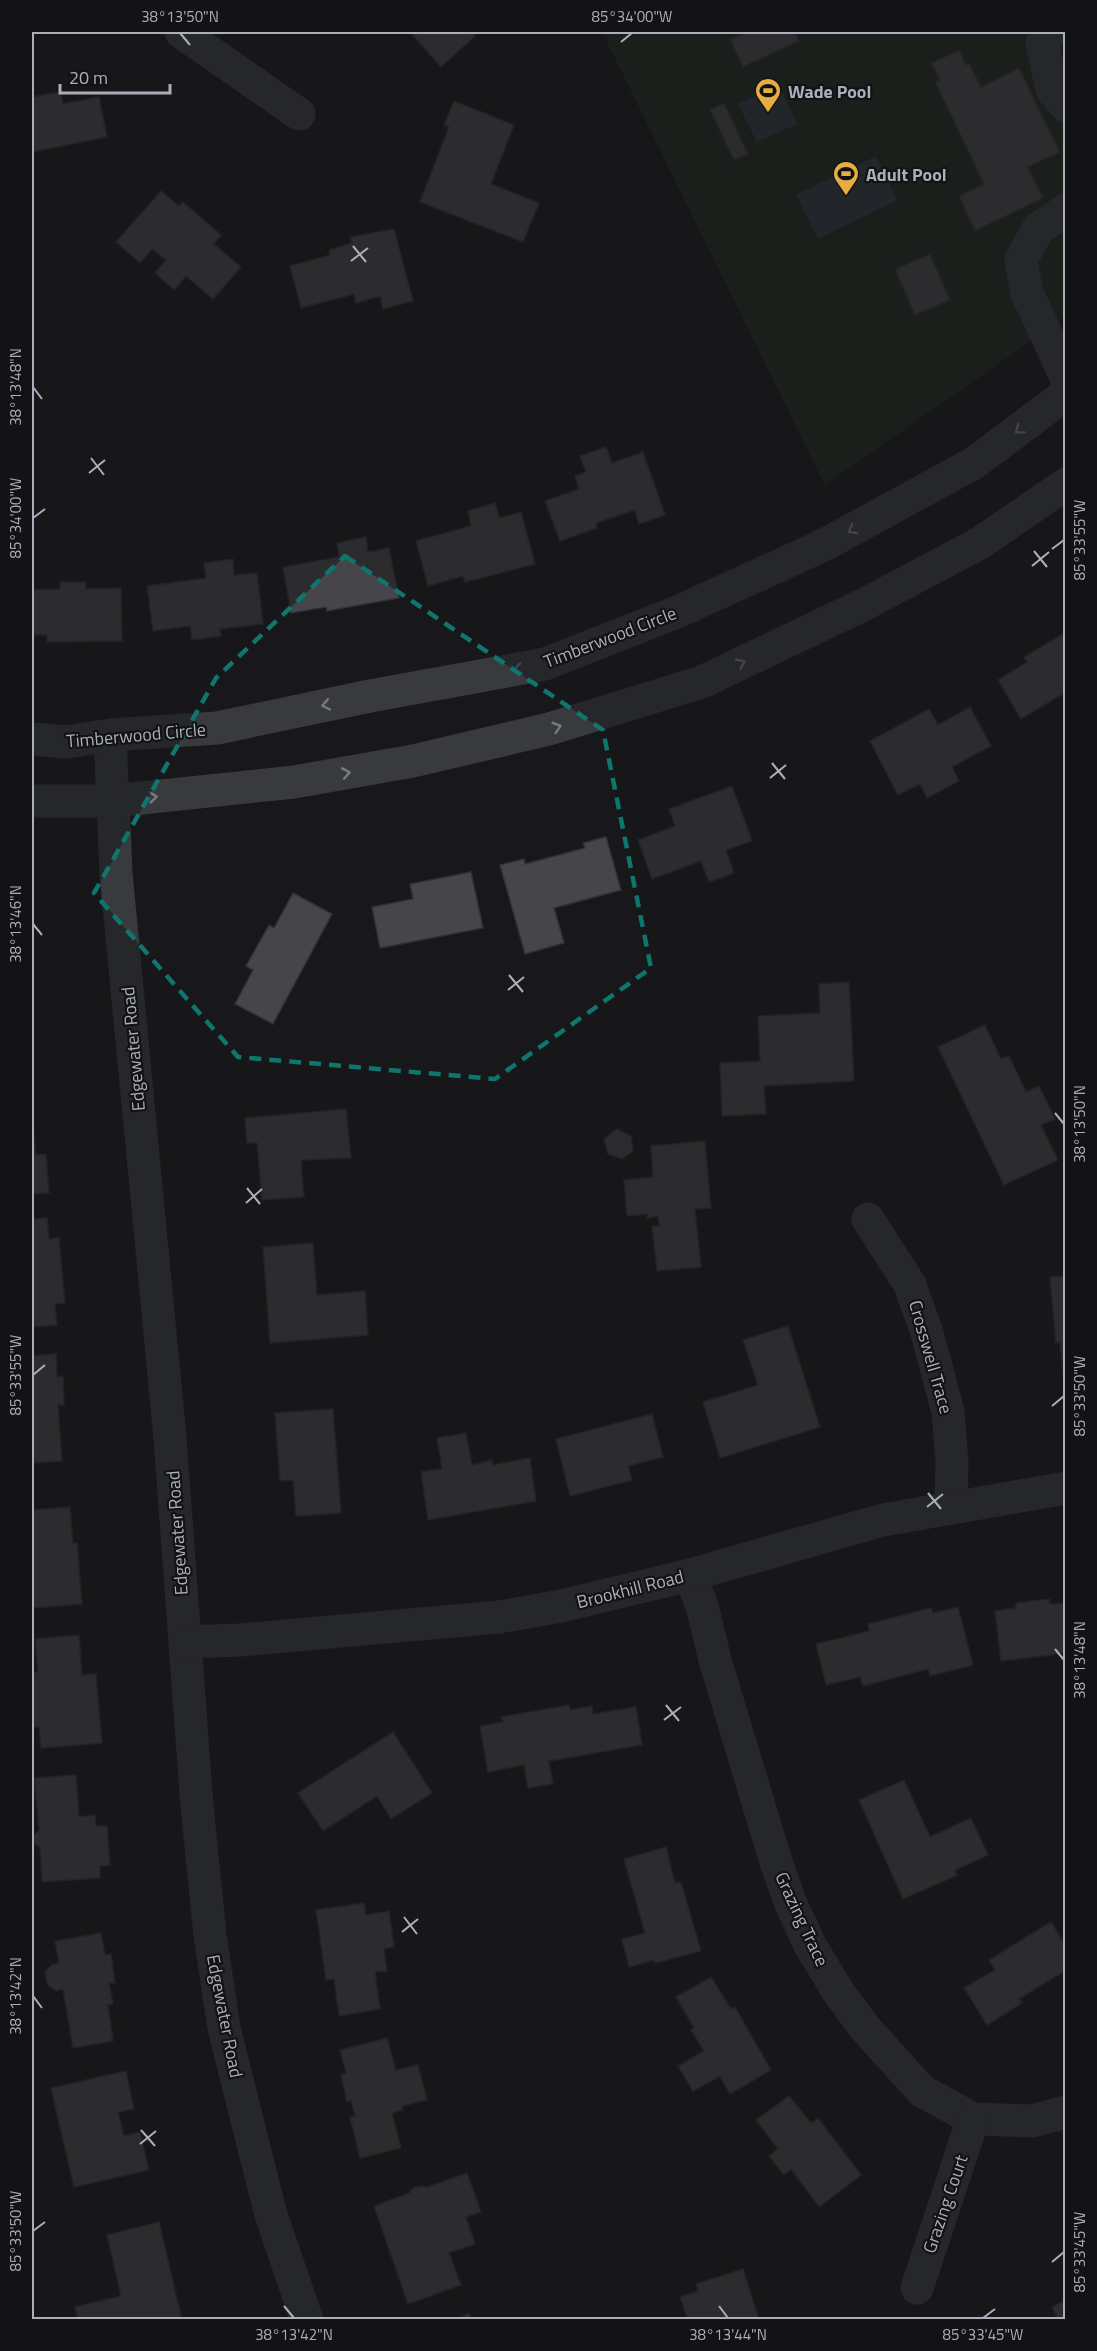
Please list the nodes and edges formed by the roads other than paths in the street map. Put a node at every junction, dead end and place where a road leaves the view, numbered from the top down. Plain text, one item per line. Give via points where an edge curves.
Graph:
1 (181, 32) edge
2 (1051, 32) edge
3 (1065, 106) edge
4 (298, 114) dead end
5 (1065, 210) edge
6 (1065, 377) edge
7 (1065, 394) edge
8 (1065, 483) edge
9 (110, 735) junction
10 (32, 739) edge
11 (32, 801) edge
12 (114, 801) junction
13 (868, 1220) dead end
14 (1065, 1488) edge
15 (951, 1508) junction
16 (690, 1575) junction
17 (186, 1642) junction
18 (1065, 2112) edge
19 (974, 2119) junction
20 (917, 2288) dead end
21 (307, 2319) edge

1 - 4 street
2 - 3 street via 1042,42 1052,90
5 - 6 street via 1038,229 1021,260 1027,293
7 -> 9 street, Timberwood Circle via 974,463 824,545 677,612 544,664 217,728
12 -> 8 street via 294,783 412,761 549,729 702,682 865,604 980,543
9 - 10 street, Timberwood Circle via 66,742
9 - 12 street, Edgewater Road
11 - 12 street
12 - 17 street, Edgewater Road via 116,873
13 - 15 street, Crosswell Trace via 910,1286 927,1333 948,1412
14 - 15 street, Brookhill Road
15 - 16 street, Brookhill Road via 883,1520
16 - 17 street, Brookhill Road via 499,1617
16 - 19 street, Grazing Trace via 776,1862 810,1945 864,2028 922,2091
17 - 21 street, Edgewater Road via 197,1806 224,2028 271,2215
18 - 19 street, Grazing Trace via 1032,2121
19 - 20 street, Grazing Court

